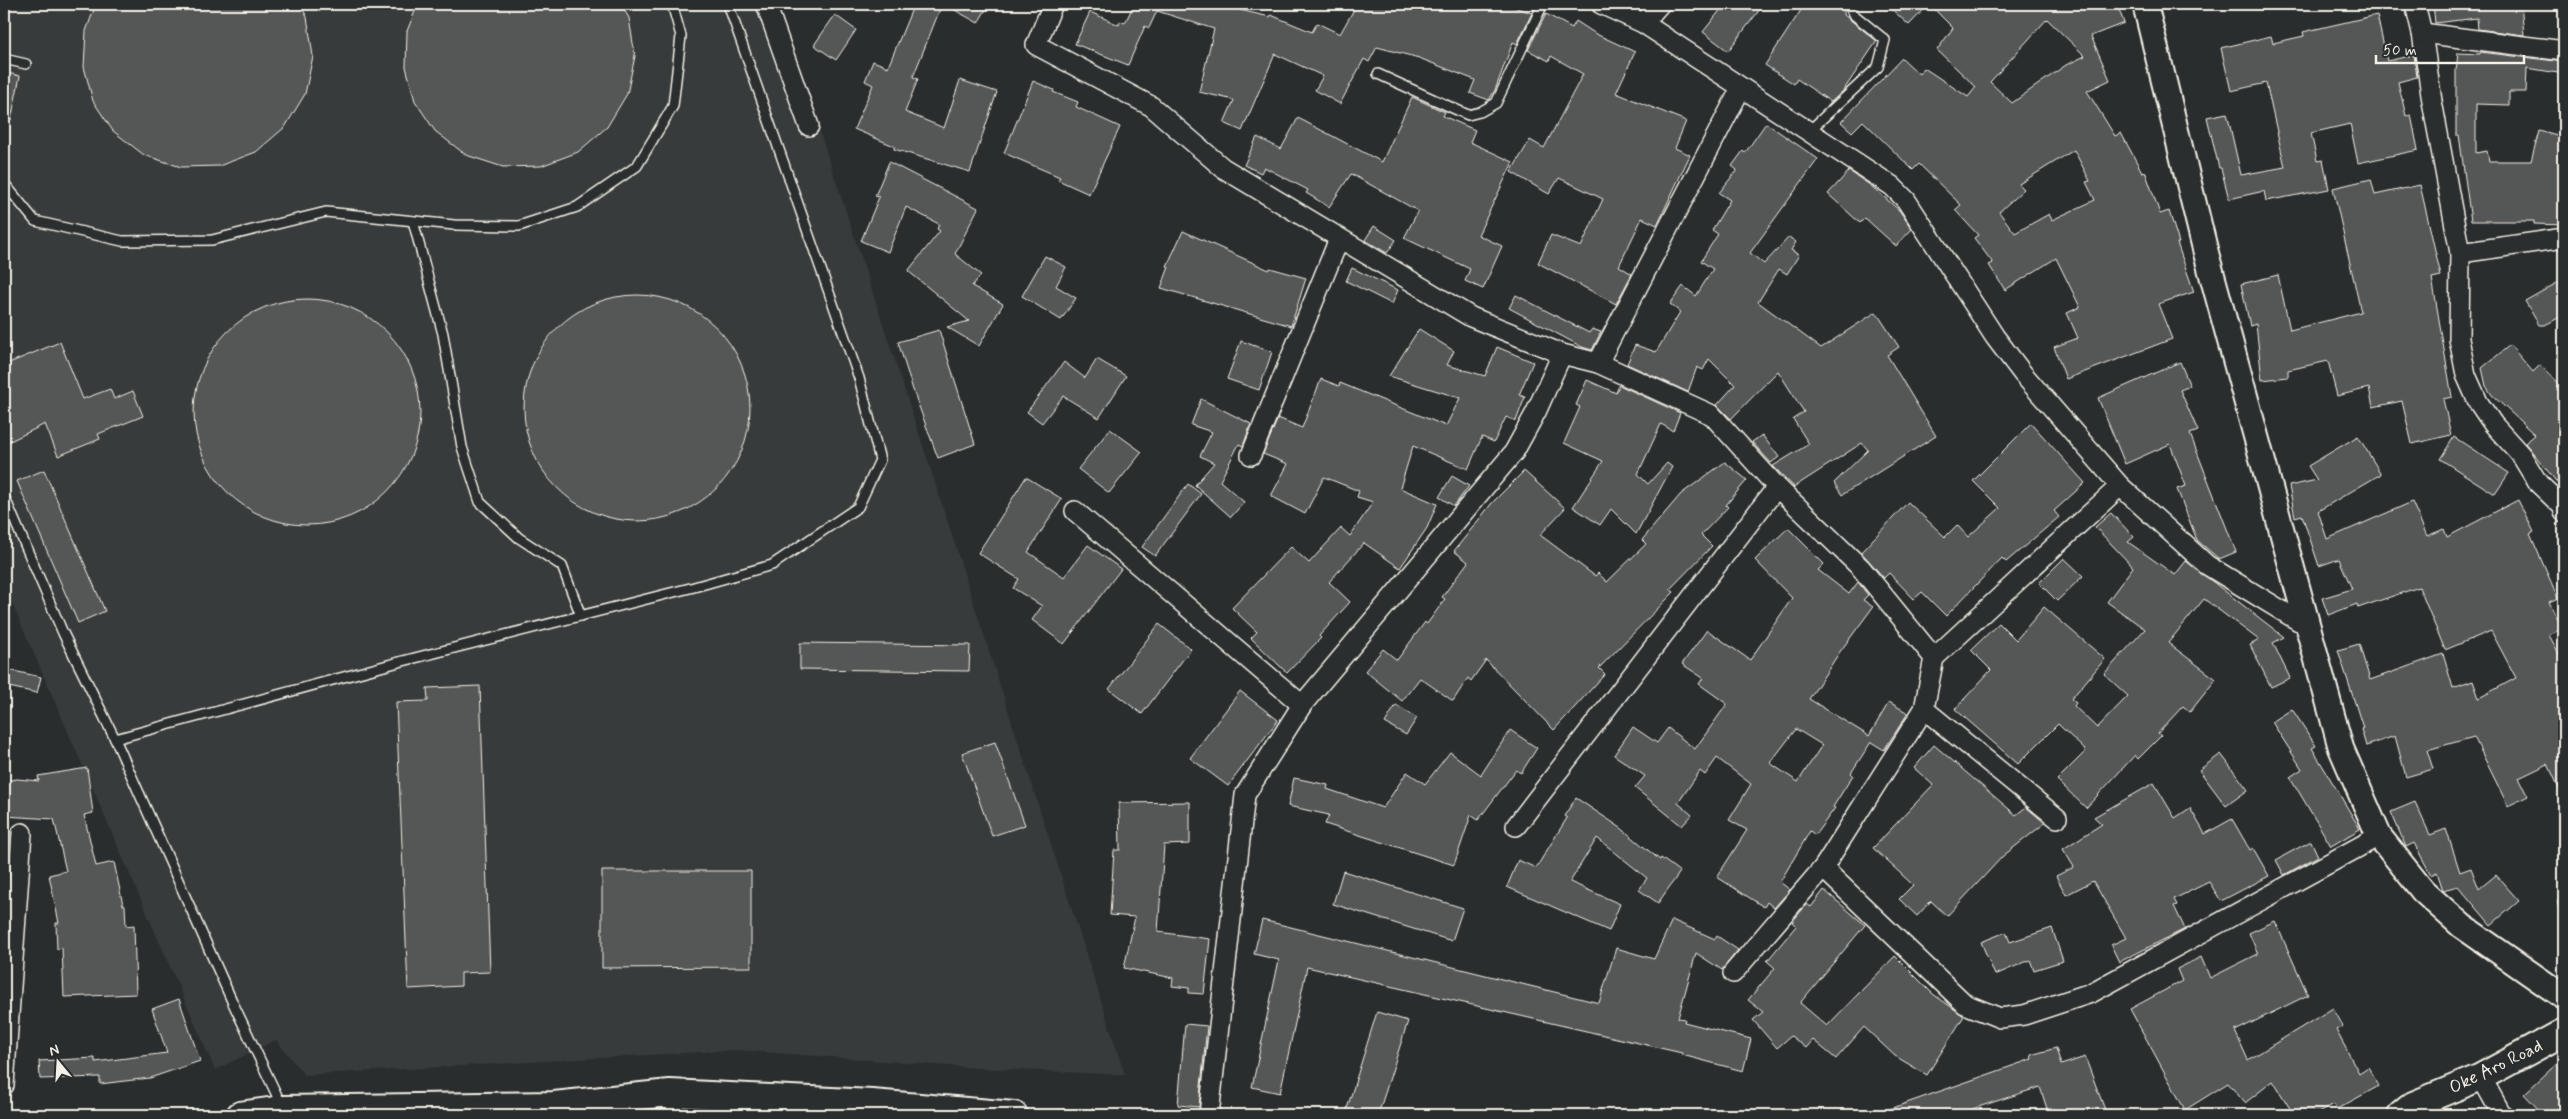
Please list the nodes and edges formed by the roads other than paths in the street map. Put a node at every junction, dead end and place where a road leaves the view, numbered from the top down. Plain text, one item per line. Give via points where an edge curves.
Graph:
1 (672, 4) edge
2 (728, 4) edge
3 (766, 4) edge
4 (1053, 4) edge
5 (1543, 4) edge
6 (1601, 4) edge
7 (1660, 4) edge
8 (1849, 4) edge
9 (2145, 4) edge
10 (2415, 4) edge
11 (1643, 23) junction
12 (2422, 33) junction
13 (2564, 51) edge
14 (4, 59) edge
15 (26, 64) dead end
16 (1378, 74) dead end
17 (1741, 88) junction
18 (808, 126) dead end
19 (1809, 132) junction
20 (4, 183) edge
21 (412, 221) junction
22 (2564, 238) edge
23 (1339, 239) junction
24 (2460, 253) junction
25 (1562, 354) junction
26 (1598, 364) junction
27 (1251, 455) dead end
28 (2120, 486) junction
29 (1777, 487) junction
30 (4, 496) edge
31 (2564, 508) edge
32 (1075, 511) dead end
33 (581, 616) junction
34 (2307, 626) junction
35 (1934, 658) junction
36 (1302, 705) junction
37 (1924, 708) junction
38 (115, 739) junction
39 (2057, 818) dead end
40 (1516, 826) dead end
41 (22, 833) dead end
42 (2379, 836) junction
43 (1823, 868) junction
44 (1733, 972) dead end
45 (2564, 997) edge
46 (2564, 1032) edge
47 (2481, 1077) junction
48 (4, 1085) edge
49 (673, 1104) edge
50 (283, 1109) junction
51 (554, 1110) edge
52 (321, 1112) edge
53 (249, 1115) edge
54 (1014, 1115) edge
55 (1209, 1115) edge
56 (2401, 1115) edge
57 (2502, 1115) edge

1 - 21 lane via 681,36 673,106 637,166 577,207 519,226
2 - 33 lane via 859,378 880,460 858,507 772,565
3 - 18 street
4 - 23 street via 1036,45 1151,106 1223,168
5 - 16 lane via 1496,104 1480,112 1468,115
6 - 11 street
7 - 11 street
8 - 19 lane via 1853,14 1885,40 1883,54 1878,67
9 - 34 street via 2206,253
10 - 12 street
11 - 17 street
12 - 13 street
12 - 24 street
14 - 15 lane
17 - 19 street
17 - 26 street
19 - 28 street via 1873,172 1906,200 1995,337
20 - 21 lane via 35,221 122,241 212,240 326,212
21 - 33 lane via 444,334 462,447 480,502 519,538 562,566
22 - 24 street
23 - 25 street via 1471,317
23 - 27 street
24 - 31 street via 2459,339 2466,375 2478,402 2493,424 2521,455 2538,483
25 - 26 street
25 - 36 street via 1514,452
26 - 29 street via 1712,414
28 - 34 street via 2207,565
28 - 35 street
29 - 35 street via 1861,568
29 - 40 street
30 - 38 lane via 63,633
32 - 36 street
33 - 38 lane
34 - 42 street via 2341,748
35 - 37 street
36 - 55 street via 1245,795
37 - 39 street
37 - 43 street
38 - 50 lane
41 - 48 street
42 - 43 street via 2091,993 2024,1015 2000,1018 1965,1004
42 - 45 street via 2423,892 2462,926
43 - 44 street
46 - 47 main road, Oke Aro Road
47 - 56 main road, Oke Aro Road via 2413,1105
47 - 57 street
49 - 51 main road
49 - 54 main road via 872,1103
50 - 52 main road
50 - 53 main road
51 - 52 main road

